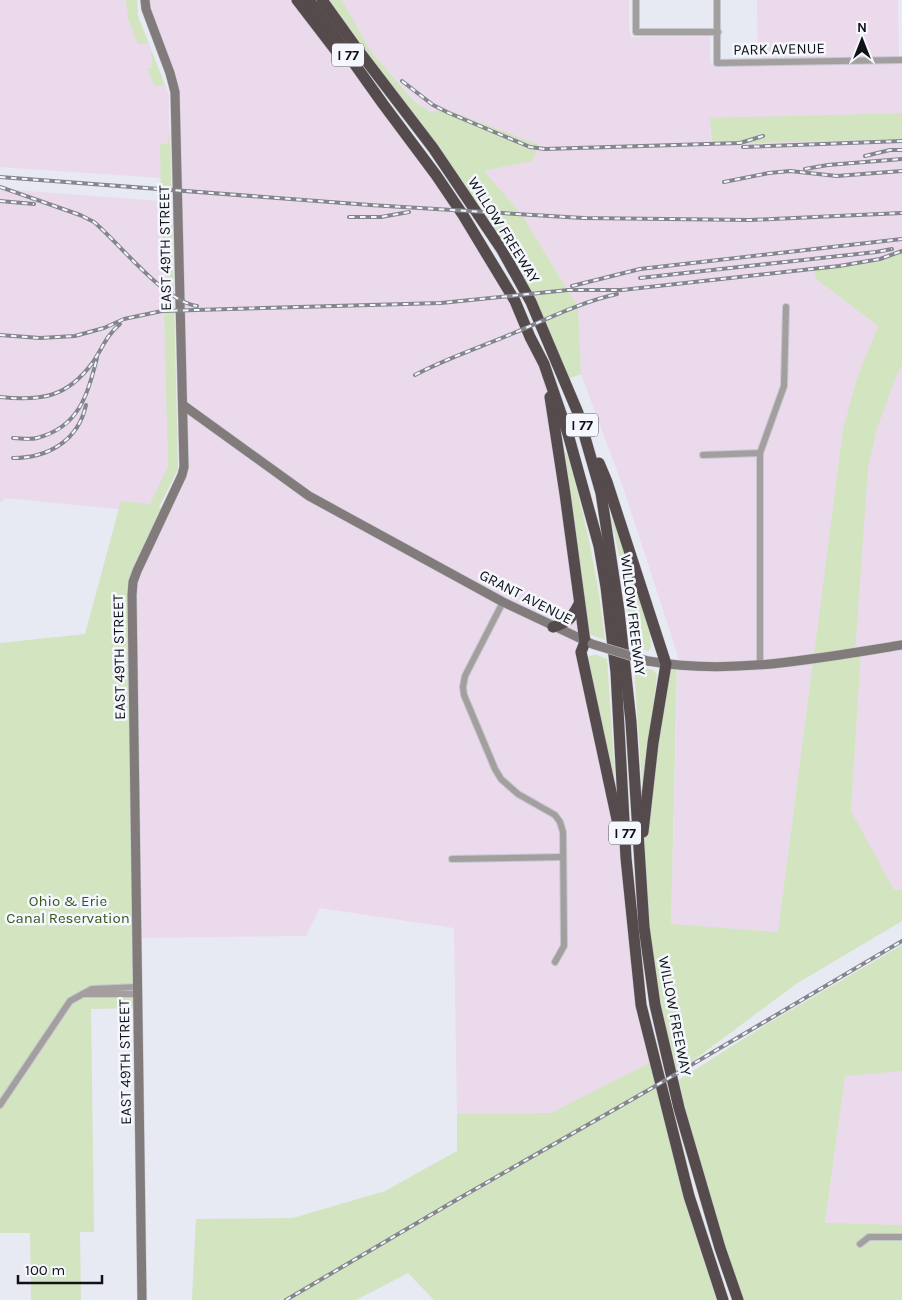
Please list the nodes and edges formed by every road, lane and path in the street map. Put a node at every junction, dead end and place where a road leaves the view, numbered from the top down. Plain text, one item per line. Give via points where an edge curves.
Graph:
1 (145, 0) edge
2 (297, 0) edge
3 (309, 0) edge
4 (636, 0) edge
5 (717, 0) edge
6 (324, 1) edge
7 (718, 32) junction
8 (902, 60) edge
9 (382, 104) junction
10 (786, 307) dead end
11 (544, 364) junction
12 (183, 405) junction
13 (578, 413) junction
14 (760, 453) junction
15 (703, 455) dead end
16 (503, 602) junction
17 (579, 604) junction
18 (552, 627) junction
19 (588, 643) junction
20 (902, 645) edge
21 (666, 664) junction
22 (760, 664) junction
23 (562, 857) junction
24 (626, 858) junction
25 (452, 859) dead end
26 (639, 866) junction
27 (555, 962) dead end
28 (138, 991) junction
29 (0, 1105) edge
30 (902, 1237) edge
31 (860, 1244) dead end
32 (142, 1300) edge
33 (723, 1300) edge
34 (738, 1300) edge

1 - 12 street, EAST 49TH STREET via 175,92
2 - 9 highway
3 - 9 highway, WILLOW FREEWAY / I 77
4 - 7 street via 636,32
5 - 7 street
6 - 13 highway, WILLOW FREEWAY / I 77 via 354,46 433,148 502,250 530,302
7 - 8 street, PARK AVENUE via 717,63
9 - 11 highway, WILLOW FREEWAY / I 77 via 464,215 515,302
10 - 14 street via 784,386
11 - 17 highway
11 - 24 highway, WILLOW FREEWAY / I 77 via 568,434 599,546 616,672
12 - 16 street, GRANT AVENUE via 309,496
12 - 28 street, EAST 49TH STREET via 182,476 133,582
13 - 21 highway via 607,482
13 - 26 highway, WILLOW FREEWAY / I 77 via 601,493 619,611 631,722
14 - 15 street
14 - 22 street
16 - 18 street, GRANT AVENUE
16 - 23 street via 465,676 464,695 501,779 518,794 558,818 562,832
17 - 18 highway via 571,619
17 - 19 highway
18 - 19 street, GRANT AVENUE
19 - 21 street, GRANT AVENUE, bridge
19 - 24 highway via 581,652
20 - 22 street, GRANT AVENUE
21 - 22 street, GRANT AVENUE
21 - 26 highway via 653,742
23 - 25 street
23 - 27 street via 564,946
24 - 33 highway, WILLOW FREEWAY / I 77 via 641,1005 689,1196
26 - 34 highway, WILLOW FREEWAY / I 77 via 654,1005 679,1108
28 - 29 street via 92,989 70,1001
28 - 32 street, EAST 49TH STREET
30 - 31 street via 869,1237

